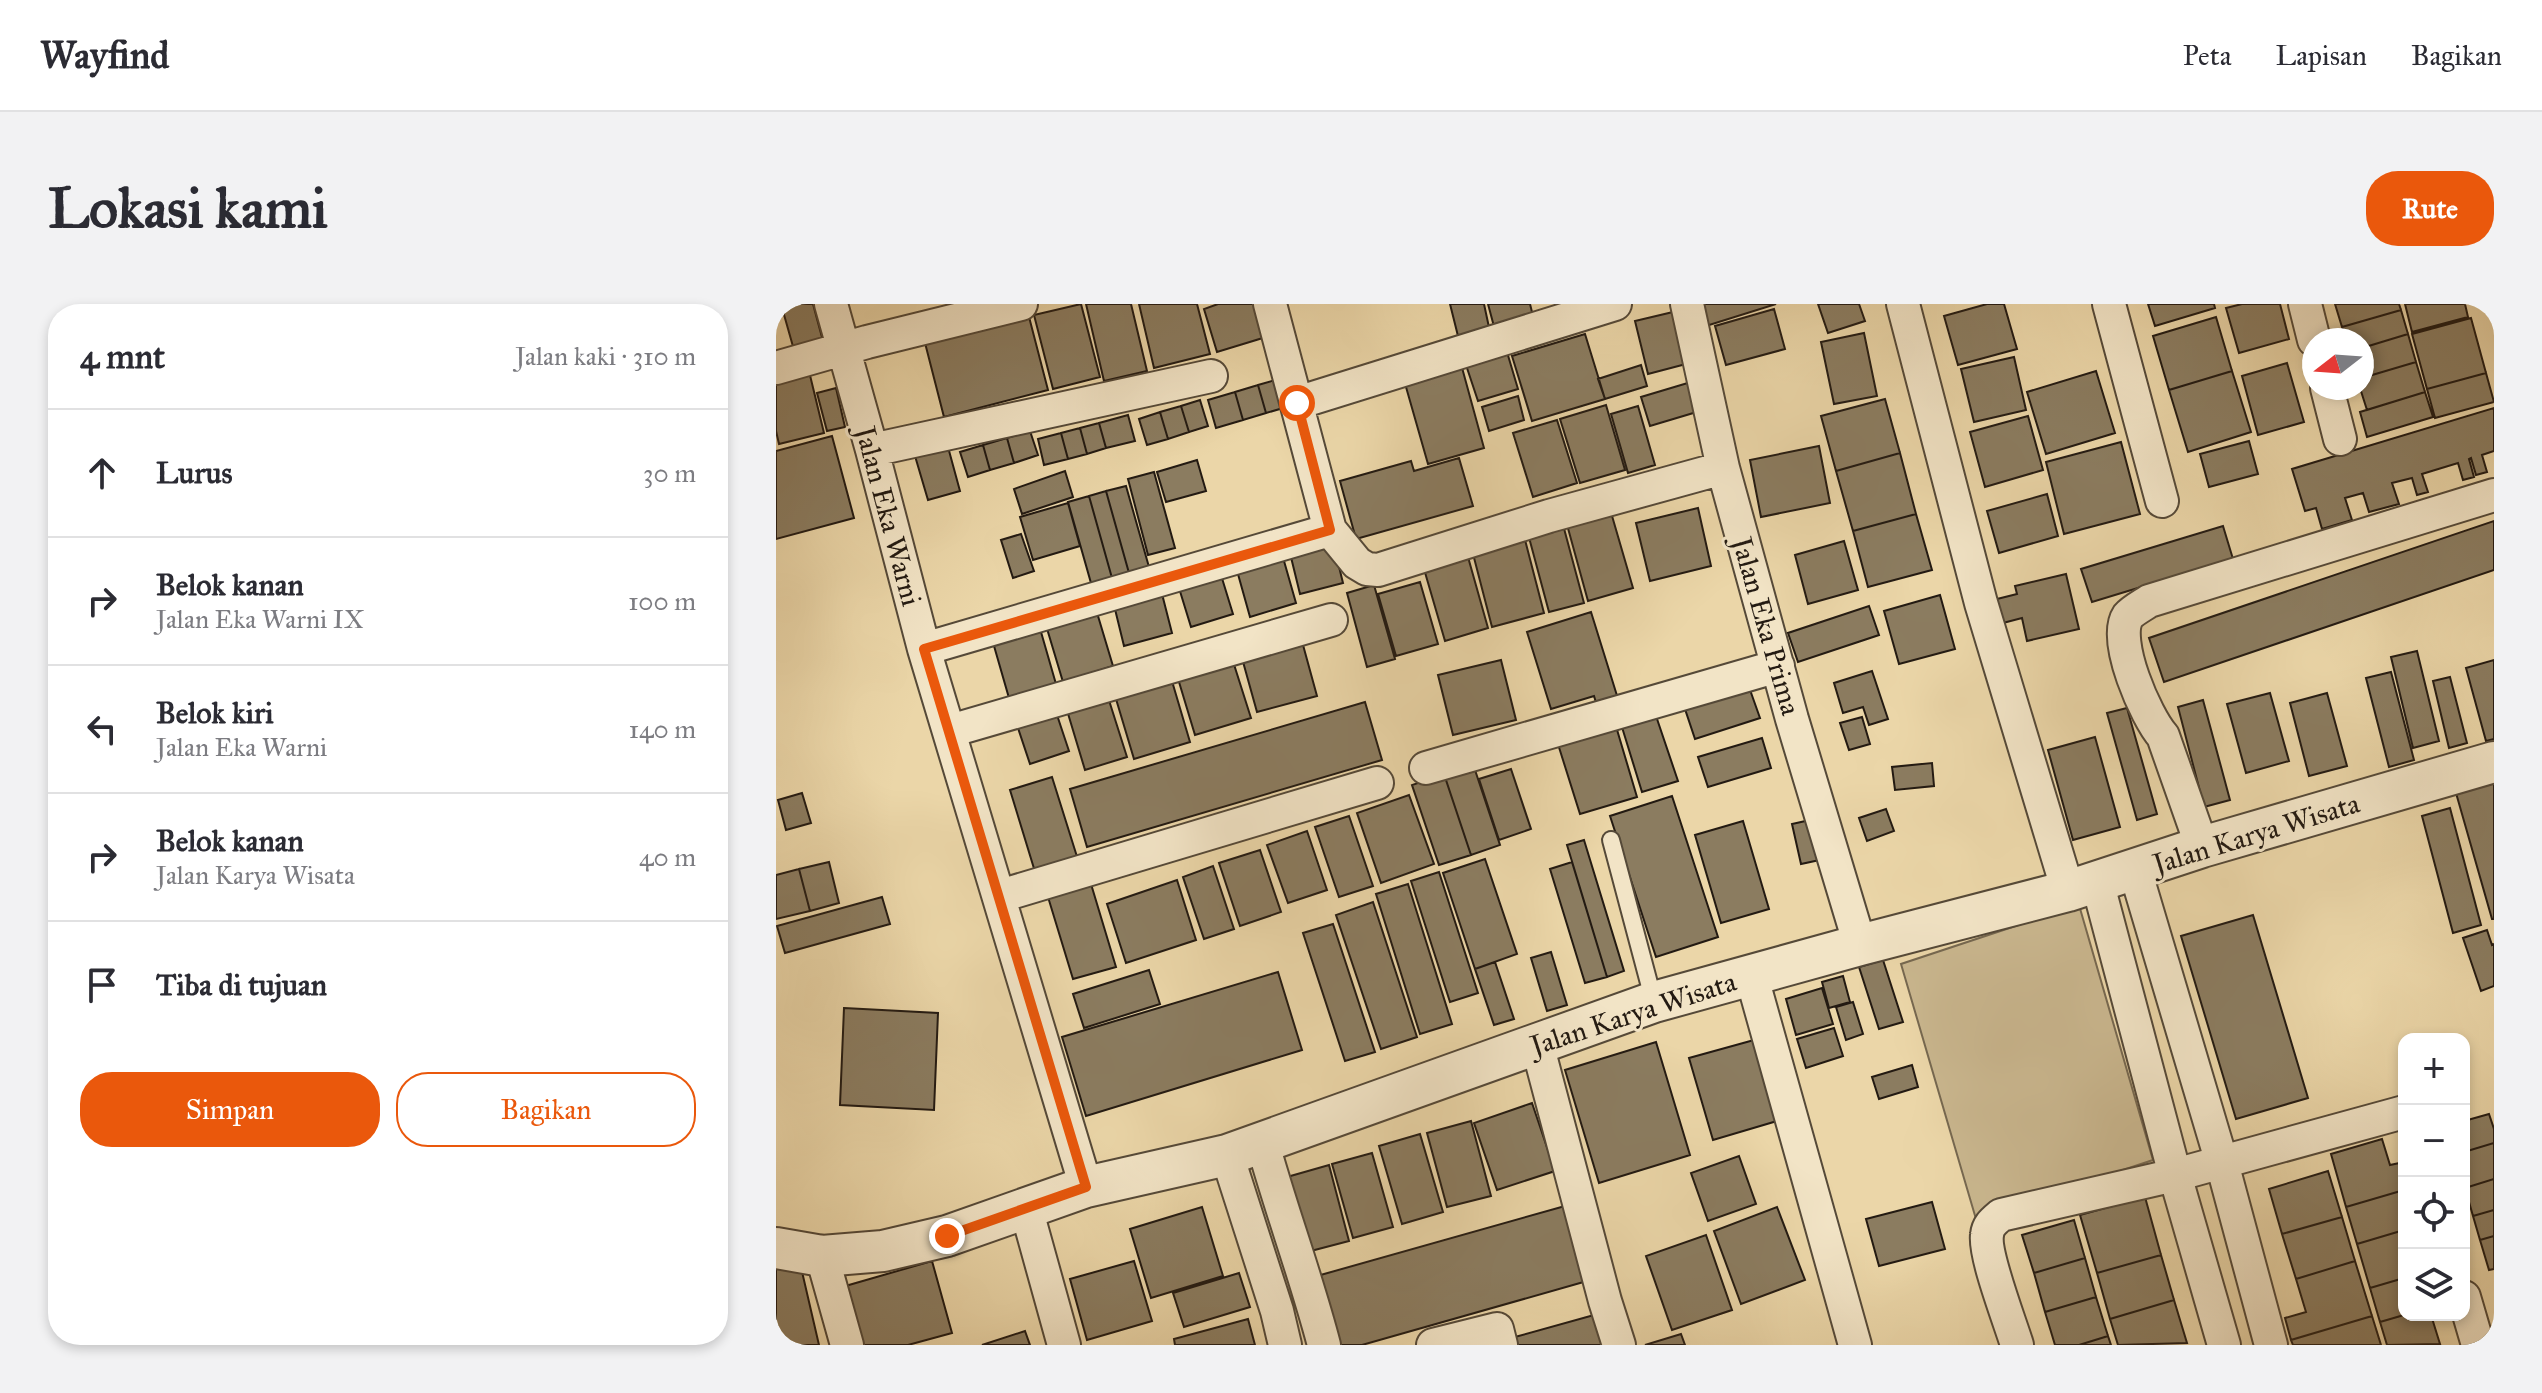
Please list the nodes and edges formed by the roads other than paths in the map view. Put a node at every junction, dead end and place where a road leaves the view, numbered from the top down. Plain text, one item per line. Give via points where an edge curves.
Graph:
1 (831, 304) edge
2 (1021, 304) edge
3 (1270, 304) edge
4 (1615, 304) edge
5 (1687, 304) edge
6 (1903, 304) edge
7 (2109, 304) edge
8 (2305, 304) edge
9 (2311, 328) edge
10 (844, 348) junction
11 (776, 368) edge
12 (1211, 376) dead end
13 (2330, 400) edge
14 (1297, 403) junction
15 (2340, 439) dead end
16 (872, 450) junction
17 (1723, 468) junction
18 (2494, 495) edge
19 (2162, 501) dead end
20 (1330, 530) junction
21 (1331, 620) dead end
22 (924, 649) junction
23 (1778, 666) junction
24 (950, 731) junction
25 (2494, 762) edge
26 (1426, 768) dead end
27 (1377, 783) dead end
28 (1611, 840) dead end
29 (2195, 849) junction
30 (2135, 870) junction
31 (2082, 886) junction
32 (1000, 896) junction
33 (1860, 945) junction
34 (1751, 974) junction
35 (1654, 1002) junction
36 (1537, 1044) junction
37 (2398, 1114) edge
38 (1245, 1148) junction
39 (2222, 1163) junction
40 (2175, 1175) junction
41 (1086, 1187) junction
42 (1026, 1208) junction
43 (776, 1248) edge
44 (822, 1256) junction
45 (1312, 1299) junction
46 (1277, 1311) junction
47 (2470, 1318) edge
48 (847, 1345) edge
49 (1064, 1345) edge
50 (1285, 1345) edge
51 (1324, 1345) edge
52 (1433, 1345) edge
53 (1501, 1345) edge
54 (1619, 1345) edge
55 (1855, 1345) edge
56 (2017, 1345) edge
57 (2224, 1345) edge
58 (2271, 1345) edge
59 (2478, 1345) edge

1 - 10 street, Jalan Eka Warni
2 - 10 street
3 - 14 street
4 - 14 street
5 - 17 street, Jalan Eka Prima
6 - 31 street via 1981,603
7 - 19 street
8 - 9 street
10 - 11 street
10 - 16 street, Jalan Eka Warni
12 - 16 street
13 - 15 street
14 - 20 street
16 - 22 street, Jalan Eka Warni
17 - 20 street via 1378,570 1357,563
17 - 23 street, Jalan Eka Prima
18 - 29 street via 2149,601 2128,616 2123,634 2126,656 2153,724 2151,741
20 - 22 street
21 - 24 street
22 - 24 street, Jalan Eka Warni
23 - 26 street
23 - 33 street, Jalan Eka Prima
24 - 32 street, Jalan Eka Warni
25 - 29 street, Jalan Karya Wisata
27 - 32 street
28 - 35 lane
29 - 30 street, Jalan Karya Wisata
30 - 31 street, Jalan Karya Wisata
30 - 39 street
31 - 33 street, Jalan Karya Wisata
31 - 40 street
32 - 41 street, Jalan Eka Warni
33 - 34 street, Jalan Karya Wisata
34 - 35 street, Jalan Karya Wisata
34 - 55 street
35 - 36 street, Jalan Karya Wisata
36 - 38 street, Jalan Karya Wisata
36 - 54 street
37 - 39 street
38 - 41 street, Jalan Karya Wisata
38 - 45 street via 1276,1193
38 - 46 street
39 - 40 street
39 - 58 street
40 - 56 street via 2001,1215 1990,1224 1989,1254
40 - 57 street
41 - 42 street, Jalan Karya Wisata
42 - 44 street, Jalan Karya Wisata via 947,1236 883,1251
42 - 49 street
43 - 44 street, Jalan Karya Wisata
44 - 48 street
45 - 46 street
45 - 51 street
46 - 50 street
47 - 59 street
52 - 53 street via 1497,1329

